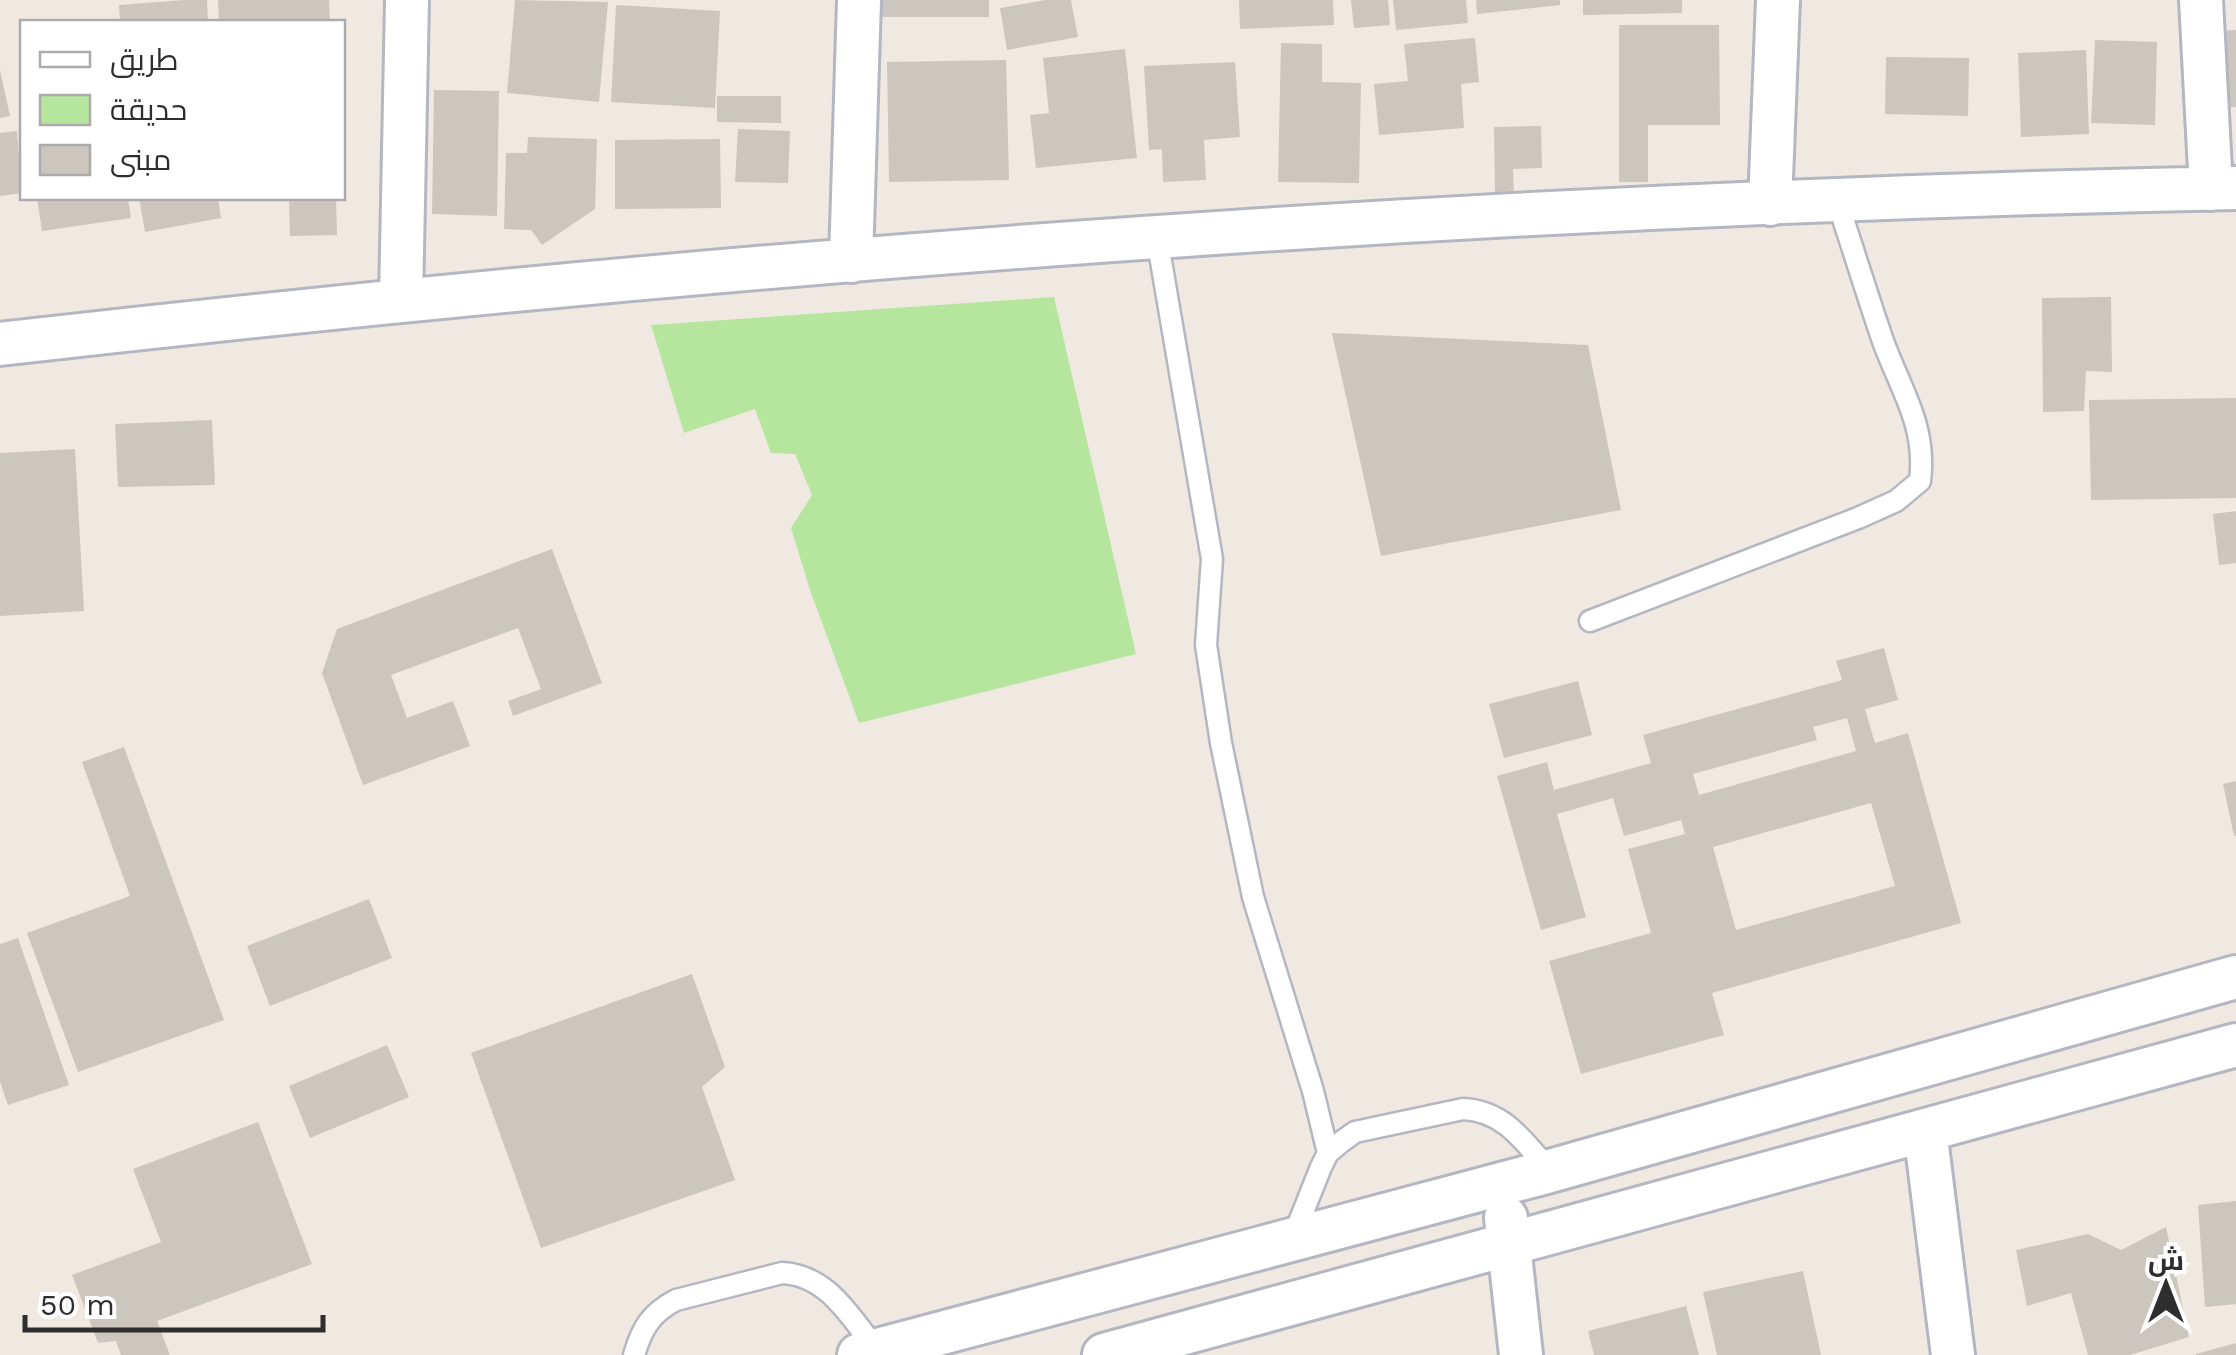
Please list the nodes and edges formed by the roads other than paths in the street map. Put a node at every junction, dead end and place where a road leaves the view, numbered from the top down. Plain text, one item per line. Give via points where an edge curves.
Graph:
1 (407, 0) edge
2 (859, 0) edge
3 (1778, 0) edge
4 (2201, 0) edge
5 (2223, 188) edge
6 (1837, 201) junction
7 (1770, 204) junction
8 (1157, 238) junction
9 (851, 261) junction
10 (401, 301) junction
11 (0, 344) edge
12 (1590, 621) dead end
13 (2236, 978) edge
14 (2236, 1046) edge
15 (1924, 1130) junction
16 (1328, 1153) junction
17 (1550, 1170) junction
18 (1502, 1183) junction
19 (1293, 1237) junction
20 (1509, 1245) junction
21 (868, 1352) edge
22 (634, 1355) edge
23 (1104, 1355) edge
24 (1522, 1355) edge
25 (1952, 1355) edge

1 - 10 street
2 - 9 street
3 - 7 street
4 - 5 street
5 - 6 street
6 - 7 street
6 - 12 lane via 1911,406 1924,452 1920,481 1858,518
7 - 8 street
8 - 9 street
8 - 16 lane via 1212,559 1206,645 1221,743 1253,897
9 - 10 street
10 - 11 street
13 - 17 street
14 - 15 street
15 - 20 street
15 - 25 street
16 - 17 lane via 1355,1132 1478,1110 1507,1123
16 - 19 lane
17 - 18 street
18 - 19 street
18 - 20 street
19 - 21 street
20 - 23 street
20 - 24 street
21 - 22 lane via 830,1291 800,1274 782,1274 662,1307 642,1331

